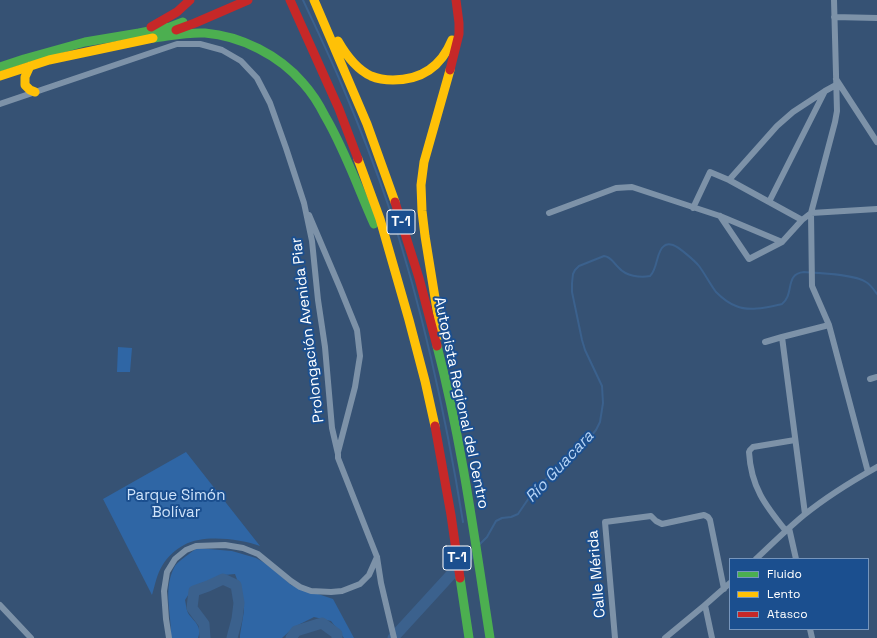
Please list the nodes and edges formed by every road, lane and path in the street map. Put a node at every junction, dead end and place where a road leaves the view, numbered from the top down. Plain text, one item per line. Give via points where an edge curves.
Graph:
1 (190, 0) edge
2 (234, 0) edge
3 (248, 0) edge
4 (290, 0) edge
5 (314, 0) edge
6 (452, 0) edge
7 (456, 0) edge
8 (834, 0) edge
9 (834, 17) junction
10 (877, 18) edge
11 (139, 33) junction
12 (153, 38) junction
13 (30, 66) junction
14 (0, 67) edge
15 (0, 76) edge
16 (836, 82) junction
17 (825, 91) junction
18 (35, 92) junction
19 (0, 104) edge
20 (877, 142) edge
21 (729, 180) junction
22 (769, 202) junction
23 (304, 203) junction
24 (693, 208) junction
25 (877, 209) edge
26 (549, 213) dead end
27 (811, 214) junction
28 (720, 216) junction
29 (802, 220) junction
30 (782, 242) junction
31 (410, 320) junction
32 (829, 325) junction
33 (782, 337) junction
34 (765, 342) dead end
35 (877, 377) edge
36 (870, 379) dead end
37 (795, 440) junction
38 (338, 454) junction
39 (460, 454) junction
40 (876, 467) edge
41 (868, 472) junction
42 (877, 476) edge
43 (805, 514) junction
44 (787, 530) junction
45 (377, 557) junction
46 (757, 558) edge
47 (796, 558) edge
48 (369, 575) junction
49 (381, 583) junction
50 (729, 584) edge
51 (724, 589) junction
52 (0, 605) edge
53 (705, 605) junction
54 (31, 638) edge
55 (169, 638) edge
56 (394, 638) edge
57 (469, 638) edge
58 (490, 638) edge
59 (615, 638) edge
60 (665, 638) edge
61 (712, 638) edge

1 - 11 main road via 166,19
2 - 11 main road via 170,26
3 - 12 main road
4 - 31 main road, Autopista Regional del Centro / T-1 via 339,109 380,219
5 - 6 main road via 343,50 357,67 370,76 400,80 420,76 446,54 454,34 455,11
5 - 39 main road, Autopista Regional del Centro / T-1 via 362,111 391,188 429,313
7 - 39 main road via 458,34 425,156 421,185 425,236 448,377 460,428
8 - 9 street
9 - 10 street
9 - 16 street
11 - 14 main road via 85,42
12 - 13 main road
12 - 31 main road via 194,33 214,34 240,41 290,69 309,90 329,121 379,235
13 - 15 main road
13 - 18 main road via 25,77 25,85
16 - 17 street
16 - 20 street
16 - 27 street via 835,122
17 - 21 street via 777,126
17 - 22 street
18 - 19 street, Prolongación Avenida Piar
18 - 23 street, Prolongación Avenida Piar via 177,44 200,44 222,50 241,61 257,78 270,104
21 - 22 street
21 - 24 street via 710,172
22 - 29 street
23 - 38 street, Prolongación Avenida Piar via 312,241 332,428
23 - 38 street, Prolongación Avenida Piar via 357,330 360,356 356,387
24 - 26 street via 632,188 616,188
24 - 28 street
25 - 27 street
27 - 29 street
27 - 32 street via 812,286
28 - 30 street
28 - 30 street via 749,259
29 - 30 street
31 - 57 main road, Autopista Regional del Centro / T-1 via 438,438
32 - 33 street
32 - 41 street
33 - 34 street
33 - 37 street
35 - 36 street
37 - 43 street
37 - 44 street via 753,447 749,452 758,491 767,507
38 - 45 street, Prolongación Avenida Piar
39 - 58 main road, Autopista Regional del Centro / T-1
40 - 41 street
40 - 42 street
41 - 43 street
43 - 44 street
44 - 46 street
44 - 47 street
45 - 48 street
45 - 49 street, Prolongación Avenida Piar
48 - 49 street via 375,576
48 - 55 street via 360,584 342,591 311,591 290,581 258,554 243,548 226,545 196,546 175,559 167,572 164,590
49 - 56 street, Prolongación Avenida Piar
50 - 51 street
51 - 53 street
51 - 59 street, Calle Mérida via 708,517 704,515 662,524 651,516 605,522
52 - 54 street
53 - 60 street
53 - 61 street

